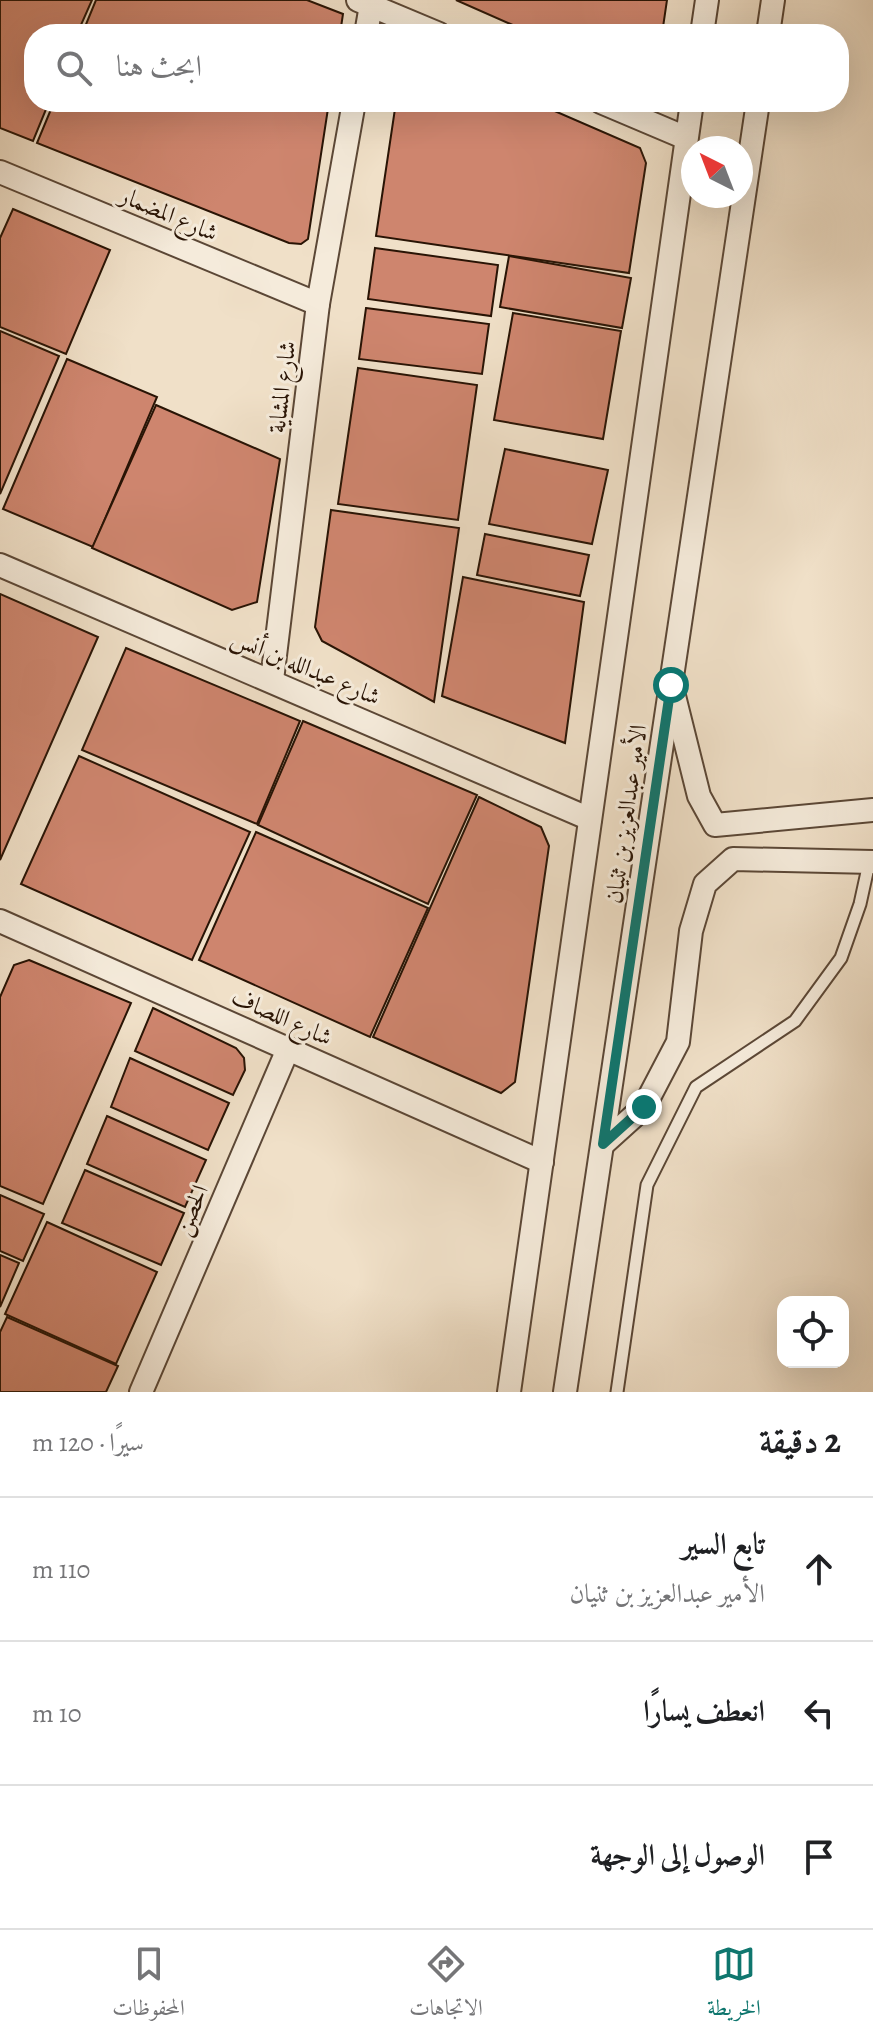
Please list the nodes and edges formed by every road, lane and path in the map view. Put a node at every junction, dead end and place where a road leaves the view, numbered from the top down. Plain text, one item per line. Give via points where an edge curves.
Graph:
1 (707, 0) edge
2 (773, 0) edge
3 (364, 3) edge
4 (365, 24) edge
5 (415, 24) edge
6 (703, 24) edge
7 (769, 24) edge
8 (352, 112) edge
9 (625, 112) edge
10 (690, 112) edge
11 (757, 112) edge
12 (681, 136) edge
13 (686, 136) edge
14 (0, 172) edge
15 (681, 173) edge
16 (318, 304) junction
17 (0, 565) edge
18 (272, 680) junction
19 (671, 685) junction
20 (873, 810) edge
21 (590, 819) junction
22 (871, 862) edge
23 (0, 921) edge
24 (288, 1049) junction
25 (603, 1144) junction
26 (542, 1162) junction
27 (141, 1392) edge
28 (509, 1392) edge
29 (565, 1392) edge
30 (617, 1392) edge

1 - 6 street
2 - 7 street
3 - 4 street
3 - 5 street
8 - 16 street, شارع المشاية
9 - 12 street
10 - 13 street, الأمير عبدالعزيز بن ثنيان
11 - 19 street, الأمير عبدالعزيز بن ثنيان
14 - 16 street, شارع المضمار
15 - 21 street, الأمير عبدالعزيز بن ثنيان
16 - 18 street, شارع المشاية
17 - 18 street, شارع عبدالله بن أنس
18 - 21 street, شارع عبدالله بن أنس
19 - 20 street via 699,796 715,825
19 - 25 street, الأمير عبدالعزيز بن ثنيان
21 - 26 street, الأمير عبدالعزيز بن ثنيان
22 - 25 street via 733,859 705,884 691,931 678,1042 644,1107
22 - 30 lane via 841,958 795,1021 696,1087 647,1185
23 - 24 street, شارع اللصاف
24 - 26 street, شارع اللصاف
24 - 27 street, الحصن
25 - 29 street, الأمير عبدالعزيز بن ثنيان
26 - 28 street, الأمير عبدالعزيز بن ثنيان

